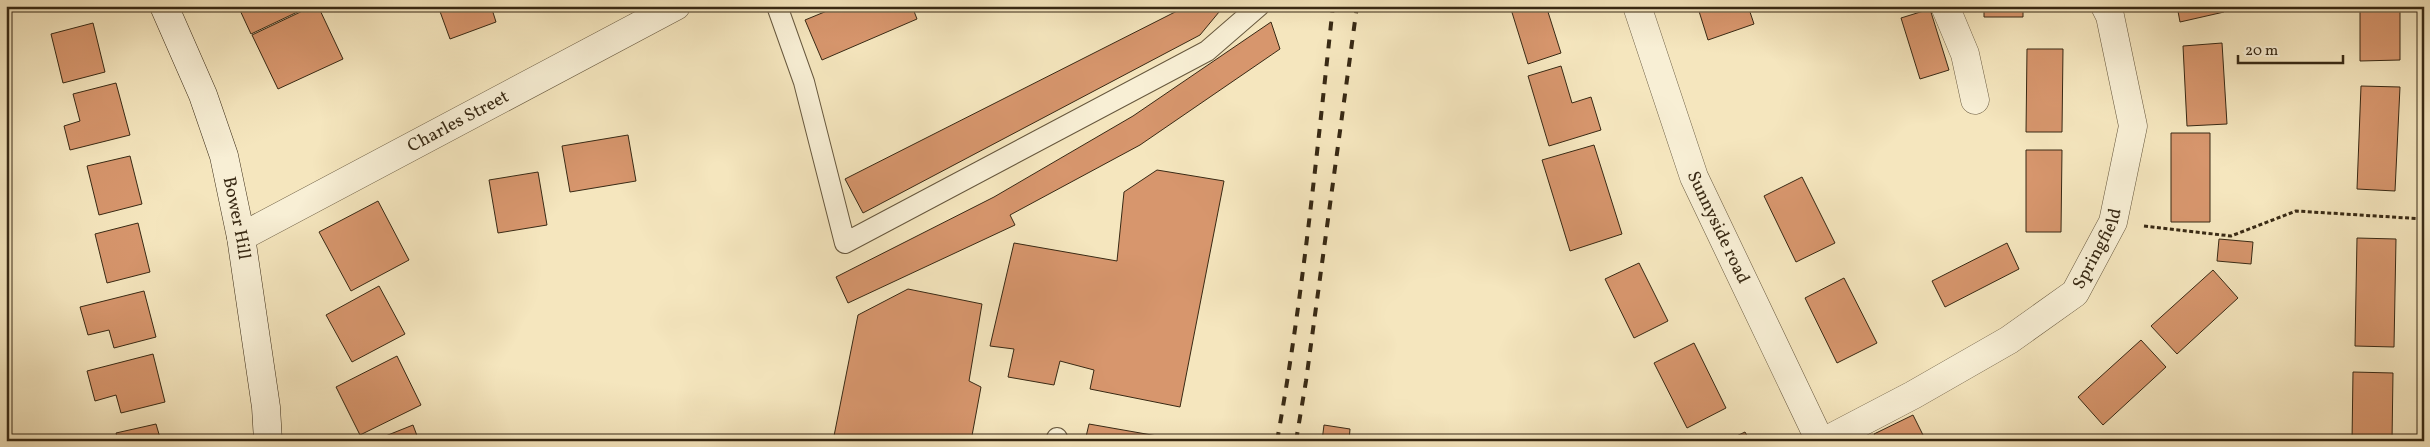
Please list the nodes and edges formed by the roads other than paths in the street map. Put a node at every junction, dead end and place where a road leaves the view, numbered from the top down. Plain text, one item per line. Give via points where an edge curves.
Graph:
1 (164, 6) edge
2 (676, 6) edge
3 (777, 6) edge
4 (1260, 6) edge
5 (1637, 6) edge
6 (1945, 6) edge
7 (2105, 6) edge
8 (1975, 100) dead end
9 (242, 237) junction
10 (268, 441) edge
11 (1820, 441) edge
12 (1825, 441) edge

1 - 9 street, Bower Hill via 204,95 224,156
2 - 9 street, Charles Street
3 - 4 lane via 804,82 846,243 1207,51
5 - 11 street, Sunnyside road via 1694,177
6 - 8 street via 1964,54
7 - 12 street, Springfield via 2110,16 2133,126 2113,222 2074,294 2009,340
9 - 10 street, Bower Hill

